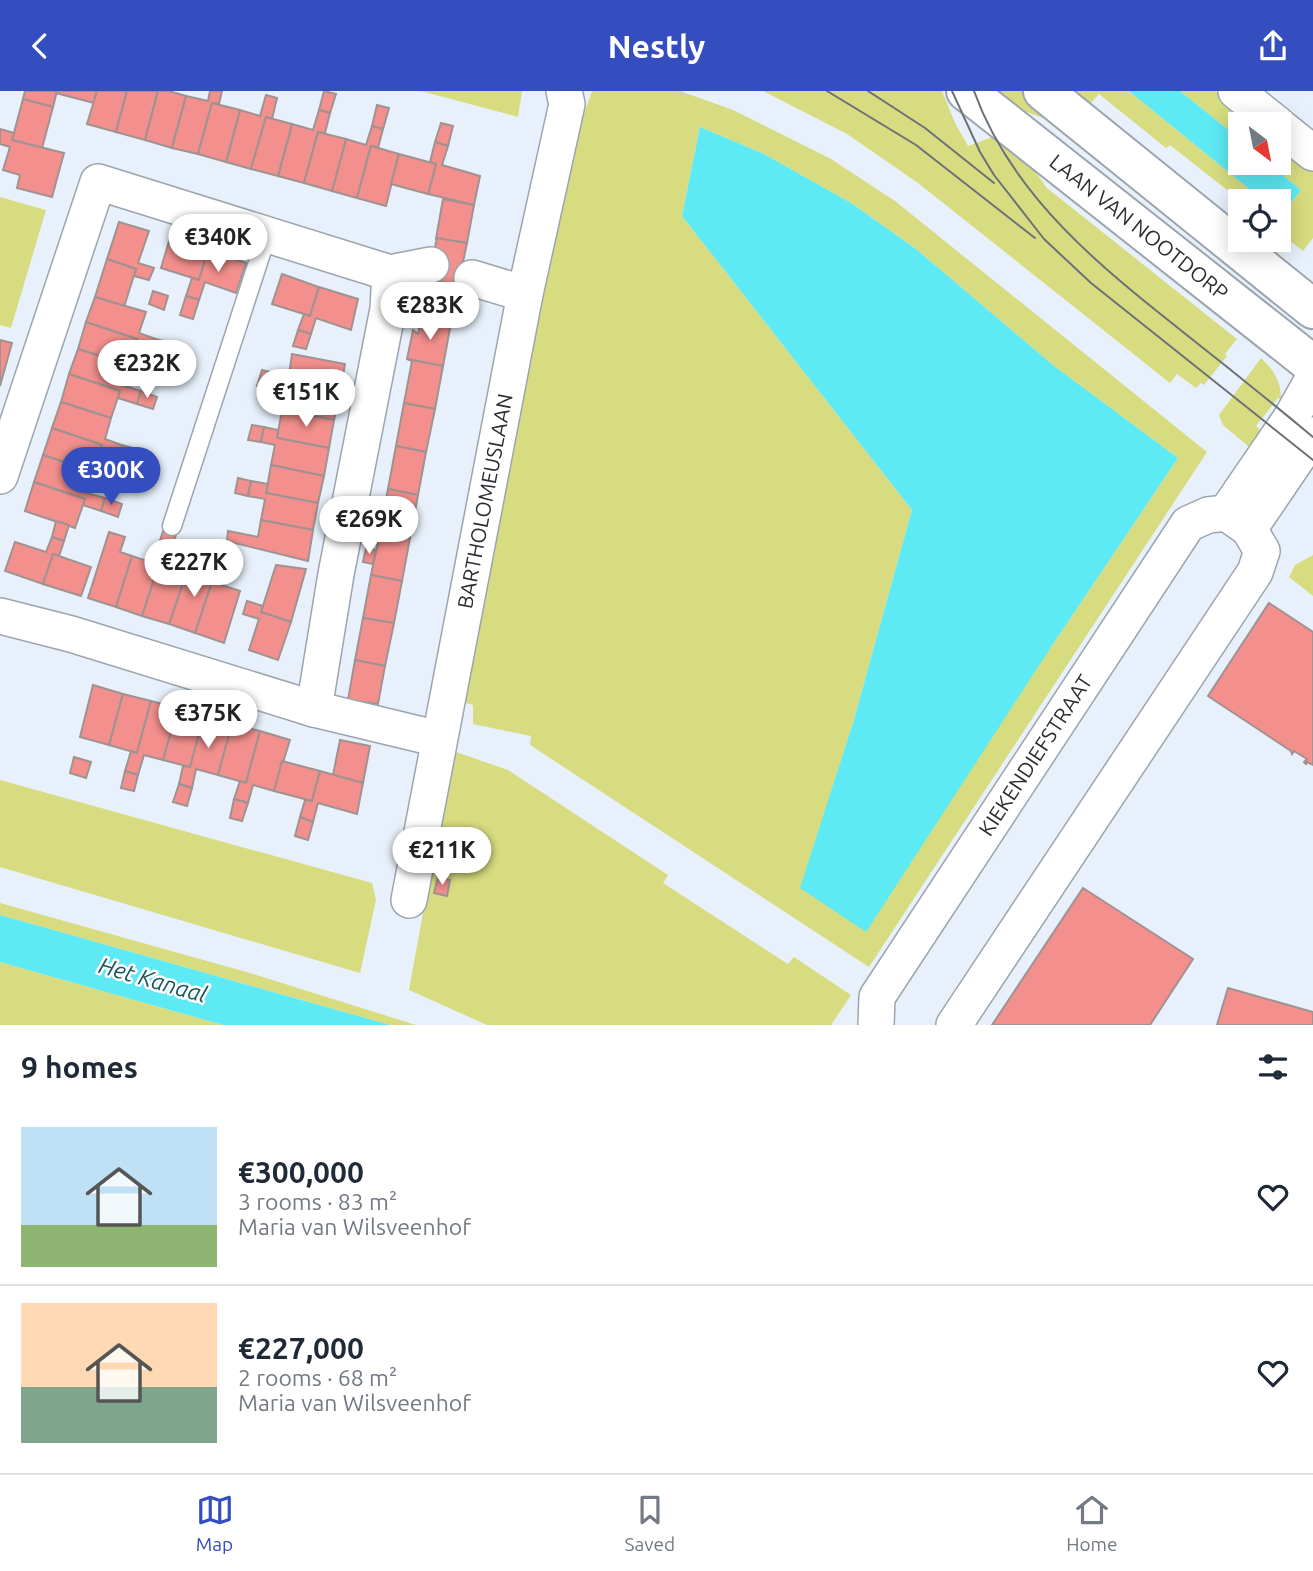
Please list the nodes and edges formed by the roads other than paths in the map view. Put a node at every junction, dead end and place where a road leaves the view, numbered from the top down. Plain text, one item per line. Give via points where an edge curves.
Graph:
1 (966, 91) edge
2 (1043, 91) edge
3 (1236, 91) edge
4 (569, 95) edge
5 (1262, 112) edge
6 (1292, 136) edge
7 (1313, 153) edge
8 (267, 235) junction
9 (431, 265) dead end
10 (390, 273) junction
11 (472, 278) dead end
12 (525, 294) junction
13 (1313, 309) edge
14 (1313, 365) edge
15 (1313, 379) edge
16 (1313, 435) edge
17 (0, 476) edge
18 (1238, 521) junction
19 (172, 526) dead end
20 (0, 616) edge
21 (314, 709) junction
22 (439, 739) junction
23 (409, 900) dead end
24 (876, 1025) edge
25 (954, 1025) edge

1 - 14 street, LAAN VAN NOOTDORP
2 - 13 street
3 - 5 street
4 - 12 street, BARTHOLOMEUSLAAN
6 - 7 street
8 - 10 street
8 - 17 street via 98,182
8 - 19 lane
9 - 10 street
10 - 21 street via 388,309
11 - 12 street
12 - 22 street, BARTHOLOMEUSLAAN
15 - 18 street
16 - 18 street
18 - 24 street, KIEKENDIEFSTRAAT via 1208,515 1188,524 877,997
18 - 25 street via 1262,551 1255,572
20 - 21 street
21 - 22 street
22 - 23 street, BARTHOLOMEUSLAAN

